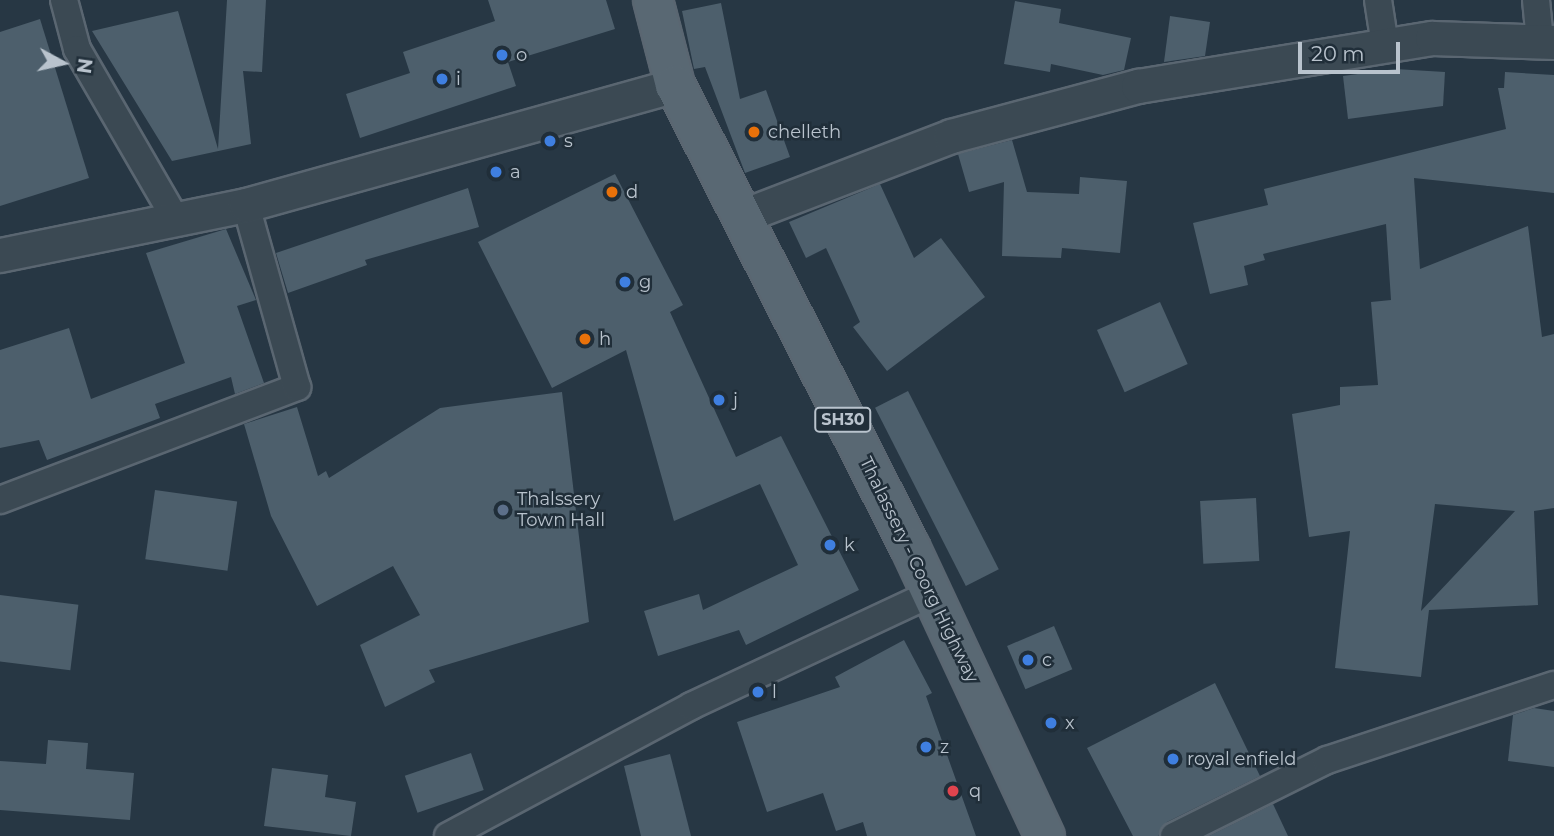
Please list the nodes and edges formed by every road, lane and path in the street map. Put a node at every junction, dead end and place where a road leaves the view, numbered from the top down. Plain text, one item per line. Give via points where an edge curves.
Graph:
1 (64, 0) edge
2 (653, 0) edge
3 (1378, 0) edge
4 (1536, 0) edge
5 (1547, 42) edge
6 (1385, 45) junction
7 (675, 85) junction
8 (246, 205) junction
9 (174, 216) junction
10 (740, 217) junction
11 (0, 255) edge
12 (0, 500) edge
13 (932, 593) junction
14 (1554, 685) edge
15 (465, 832) edge
16 (1045, 836) edge
17 (1174, 836) edge

1 - 9 street via 77,49
2 - 7 main road, Thalassery - Coorg Highway / SH30
3 - 6 street
4 - 5 street
5 - 6 street via 1432,38
6 - 10 street via 1138,86 951,136
7 - 8 street
7 - 10 main road, Thalassery - Coorg Highway / SH30
8 - 9 street
8 - 12 street via 297,387
9 - 11 street
10 - 13 main road, Thalassery - Coorg Highway / SH30
13 - 15 street via 691,706
13 - 16 main road, Thalassery - Coorg Highway / SH30
14 - 17 street via 1327,760

